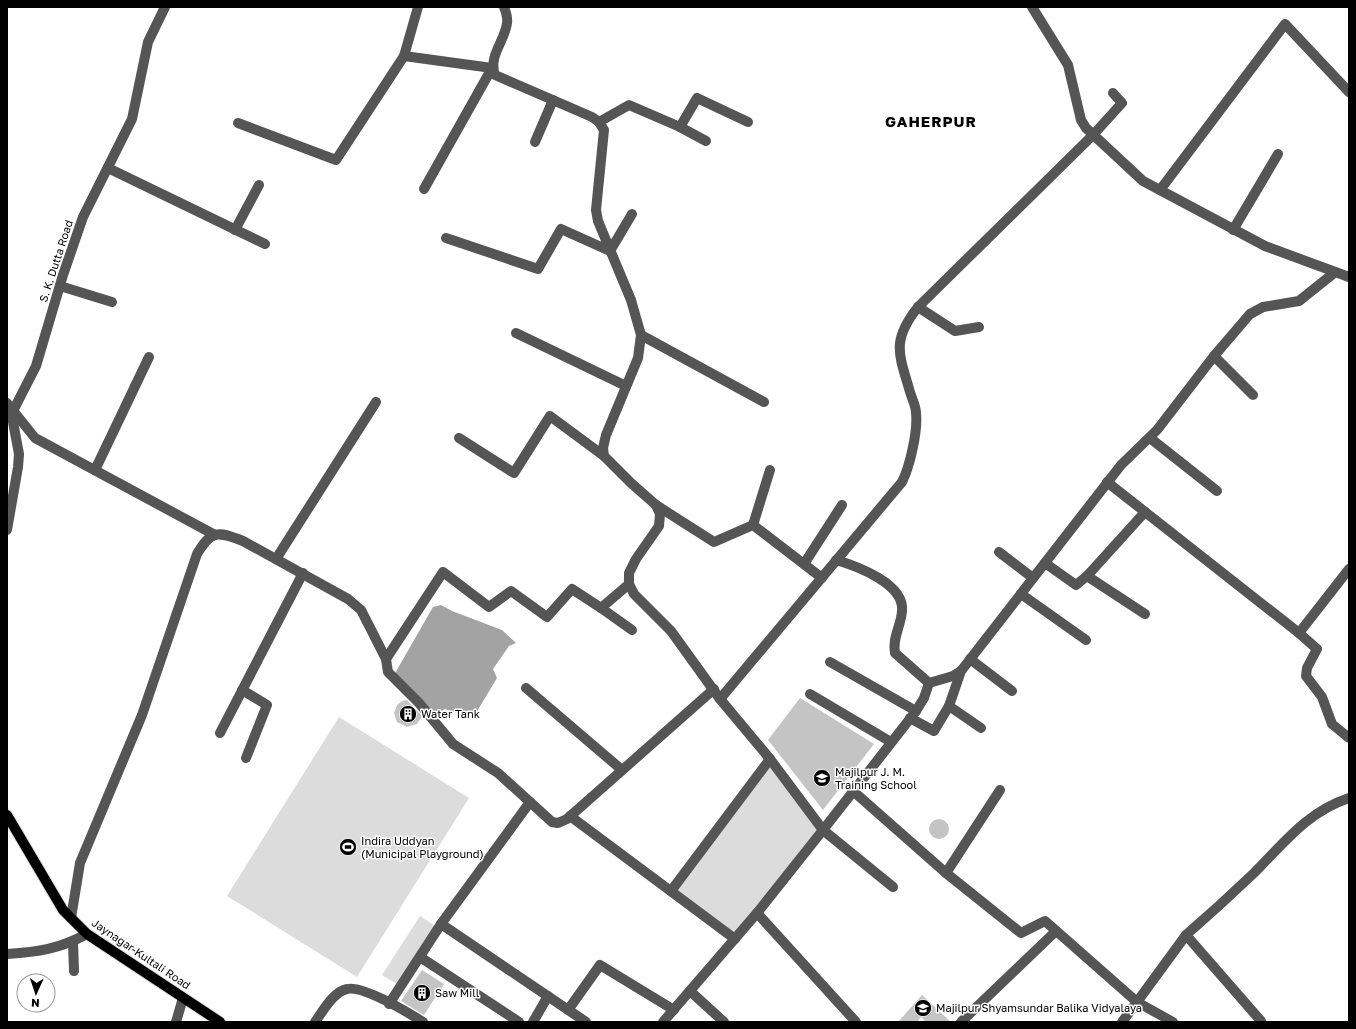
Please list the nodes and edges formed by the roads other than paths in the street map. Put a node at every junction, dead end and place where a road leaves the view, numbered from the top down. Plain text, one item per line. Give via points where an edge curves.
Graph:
1 (165, 7) edge
2 (418, 7) edge
3 (504, 7) edge
4 (1032, 7) edge
5 (404, 56) junction
6 (492, 68) junction
7 (1349, 92) edge
8 (1113, 93) dead end
9 (553, 100) junction
10 (599, 122) junction
11 (748, 122) dead end
12 (238, 123) dead end
13 (680, 127) junction
14 (1093, 135) junction
15 (706, 141) dead end
16 (535, 142) dead end
17 (1278, 154) dead end
18 (108, 168) junction
19 (260, 185) dead end
20 (424, 189) dead end
21 (1160, 190) junction
22 (632, 214) dead end
23 (235, 230) junction
24 (1233, 230) junction
25 (446, 238) dead end
26 (265, 244) dead end
27 (610, 251) junction
28 (1334, 273) junction
29 (1349, 277) edge
30 (60, 286) junction
31 (112, 302) dead end
32 (918, 307) junction
33 (979, 327) dead end
34 (516, 333) dead end
35 (641, 336) junction
36 (1214, 356) junction
37 (149, 357) dead end
38 (626, 386) junction
39 (1253, 395) dead end
40 (376, 402) dead end
41 (764, 402) dead end
42 (10, 407) edge
43 (459, 438) dead end
44 (1150, 438) junction
45 (604, 456) junction
46 (95, 470) junction
47 (770, 470) dead end
48 (1108, 482) junction
49 (1217, 491) dead end
50 (656, 505) junction
51 (842, 505) dead end
52 (1145, 512) junction
53 (753, 525) junction
54 (7, 530) edge
55 (215, 535) junction
56 (999, 552) dead end
57 (276, 559) junction
58 (836, 560) junction
59 (1045, 563) junction
60 (804, 564) junction
61 (1349, 569) edge
62 (303, 574) junction
63 (1087, 576) junction
64 (822, 578) junction
65 (1033, 578) junction
66 (629, 584) junction
67 (1021, 594) junction
68 (601, 608) junction
69 (1145, 614) dead end
70 (632, 630) dead end
71 (1299, 633) junction
72 (1086, 640) dead end
73 (386, 659) junction
74 (970, 659) junction
75 (830, 662) dead end
76 (961, 671) junction
77 (929, 683) junction
78 (526, 688) dead end
79 (714, 689) junction
80 (242, 690) junction
81 (1012, 691) dead end
82 (810, 694) dead end
83 (720, 699) junction
84 (949, 706) junction
85 (913, 714) junction
86 (981, 728) dead end
87 (220, 732) dead end
88 (1349, 738) edge
89 (891, 742) junction
90 (246, 758) dead end
91 (770, 759) junction
92 (622, 770) junction
93 (1000, 790) dead end
94 (853, 791) junction
95 (1349, 798) edge
96 (530, 802) junction
97 (7, 815) edge
98 (570, 816) junction
99 (823, 830) junction
100 (946, 873) junction
101 (893, 887) dead end
102 (671, 891) junction
103 (757, 913) junction
104 (71, 918) junction
105 (441, 924) junction
106 (1056, 931) junction
107 (87, 934) junction
108 (1186, 935) junction
109 (735, 939) junction
110 (73, 942) junction
111 (7, 954) edge
112 (420, 957) junction
113 (74, 971) dead end
114 (690, 991) junction
115 (548, 996) junction
116 (183, 998) junction
117 (1137, 1002) junction
118 (389, 1004) junction
119 (568, 1010) junction
120 (674, 1010) junction
121 (176, 1022) edge
122 (220, 1022) edge
123 (315, 1022) edge
124 (423, 1022) edge
125 (519, 1022) edge
126 (533, 1022) edge
127 (586, 1022) edge
128 (664, 1022) edge
129 (724, 1022) edge
130 (856, 1022) edge
131 (961, 1022) edge
132 (1122, 1022) edge
133 (1173, 1022) edge
134 (1261, 1022) edge

1 - 18 street, S. K. Dutta Road via 148,42 132,119
2 - 5 street
3 - 6 street via 507,25
4 - 14 street via 1068,65 1081,120
5 - 6 street
5 - 12 street via 336,160
6 - 9 street via 501,78
6 - 20 street
7 - 21 street via 1285,24
8 - 14 street via 1122,103
9 - 10 street
9 - 16 street
10 - 13 street via 629,105
10 - 27 street via 604,130 604,138 596,210
11 - 13 street via 697,98
13 - 15 street
14 - 21 street via 1132,173
14 - 32 street
17 - 24 street
18 - 23 street
18 - 30 street, S. K. Dutta Road via 84,217
19 - 23 street
21 - 24 street
22 - 27 street
23 - 26 street
24 - 28 street via 1265,246
25 - 27 street via 538,269 561,229
27 - 35 street via 631,300
28 - 29 street
28 - 36 street via 1299,301 1256,309
30 - 31 street
30 - 42 street, S. K. Dutta Road via 36,366
32 - 33 street via 955,332
32 - 58 street via 906,321 899,345 916,412 916,426 906,473 902,482
34 - 38 street
35 - 38 street via 638,358
35 - 41 street
36 - 39 street
36 - 44 street
37 - 46 street
38 - 45 street via 606,435
40 - 57 street
42 - 46 street via 35,438
42 - 54 street via 18,460
43 - 45 street via 514,473 550,416
44 - 48 street via 1126,459
44 - 49 street
45 - 50 street
46 - 55 street
47 - 53 street
48 - 52 street
48 - 59 street
50 - 53 street via 714,542
50 - 66 street via 660,514 659,526 636,558 629,573
51 - 60 street
52 - 63 street
52 - 71 street
53 - 60 street
55 - 57 street via 243,541
55 - 104 street via 206,540 197,554 142,715 80,863
56 - 65 street
57 - 62 street
58 - 64 street
58 - 77 street via 850,564 894,588 903,610 895,638 895,653
59 - 63 street via 1076,585
59 - 65 street
60 - 64 street
61 - 71 street
62 - 73 street via 348,599 362,610
62 - 80 street
63 - 69 street
64 - 83 street
65 - 67 street
66 - 68 street
66 - 79 street via 634,594 671,631
67 - 72 street
67 - 74 street
68 - 70 street
68 - 73 street via 572,589 547,617 511,591 489,607 443,572
71 - 88 street via 1317,649 1307,668 1306,676 1322,697 1332,724
73 - 96 street via 388,672 419,703 453,744 498,773
74 - 76 street
74 - 81 street
75 - 85 street
76 - 77 street via 946,679
76 - 84 street
77 - 85 street via 924,698
78 - 92 street
79 - 83 street
79 - 92 street
80 - 87 street
80 - 90 street via 267,705
82 - 89 street
83 - 91 street
84 - 85 street via 934,731
84 - 86 street
85 - 89 street
89 - 94 street
91 - 99 street
91 - 102 street
92 - 98 street
93 - 100 street
94 - 99 street
94 - 100 street
95 - 108 street via 1331,804 1312,816
96 - 98 street via 552,822 563,822
96 - 105 street
97 - 104 main road, Jaynagar-Kultali Road
98 - 102 street
99 - 101 street
99 - 103 street
100 - 106 street via 1021,933 1045,921
102 - 109 street
103 - 109 street
103 - 130 street
104 - 107 main road, Jaynagar-Kultali Road
105 - 112 street
105 - 115 street
106 - 117 street
106 - 131 street
107 - 110 street
107 - 116 main road, Jaynagar-Kultali Road
108 - 117 street
108 - 134 street
109 - 114 street
110 - 111 street via 36,952
110 - 113 street
112 - 118 street
112 - 125 street
114 - 120 street
114 - 129 street
115 - 119 street
115 - 126 street
116 - 121 street
116 - 122 main road, Jaynagar-Kultali Road
117 - 132 street
117 - 133 street
118 - 123 street via 364,992 346,989 336,995
118 - 124 street
119 - 120 street via 600,965
119 - 127 street
120 - 128 street

